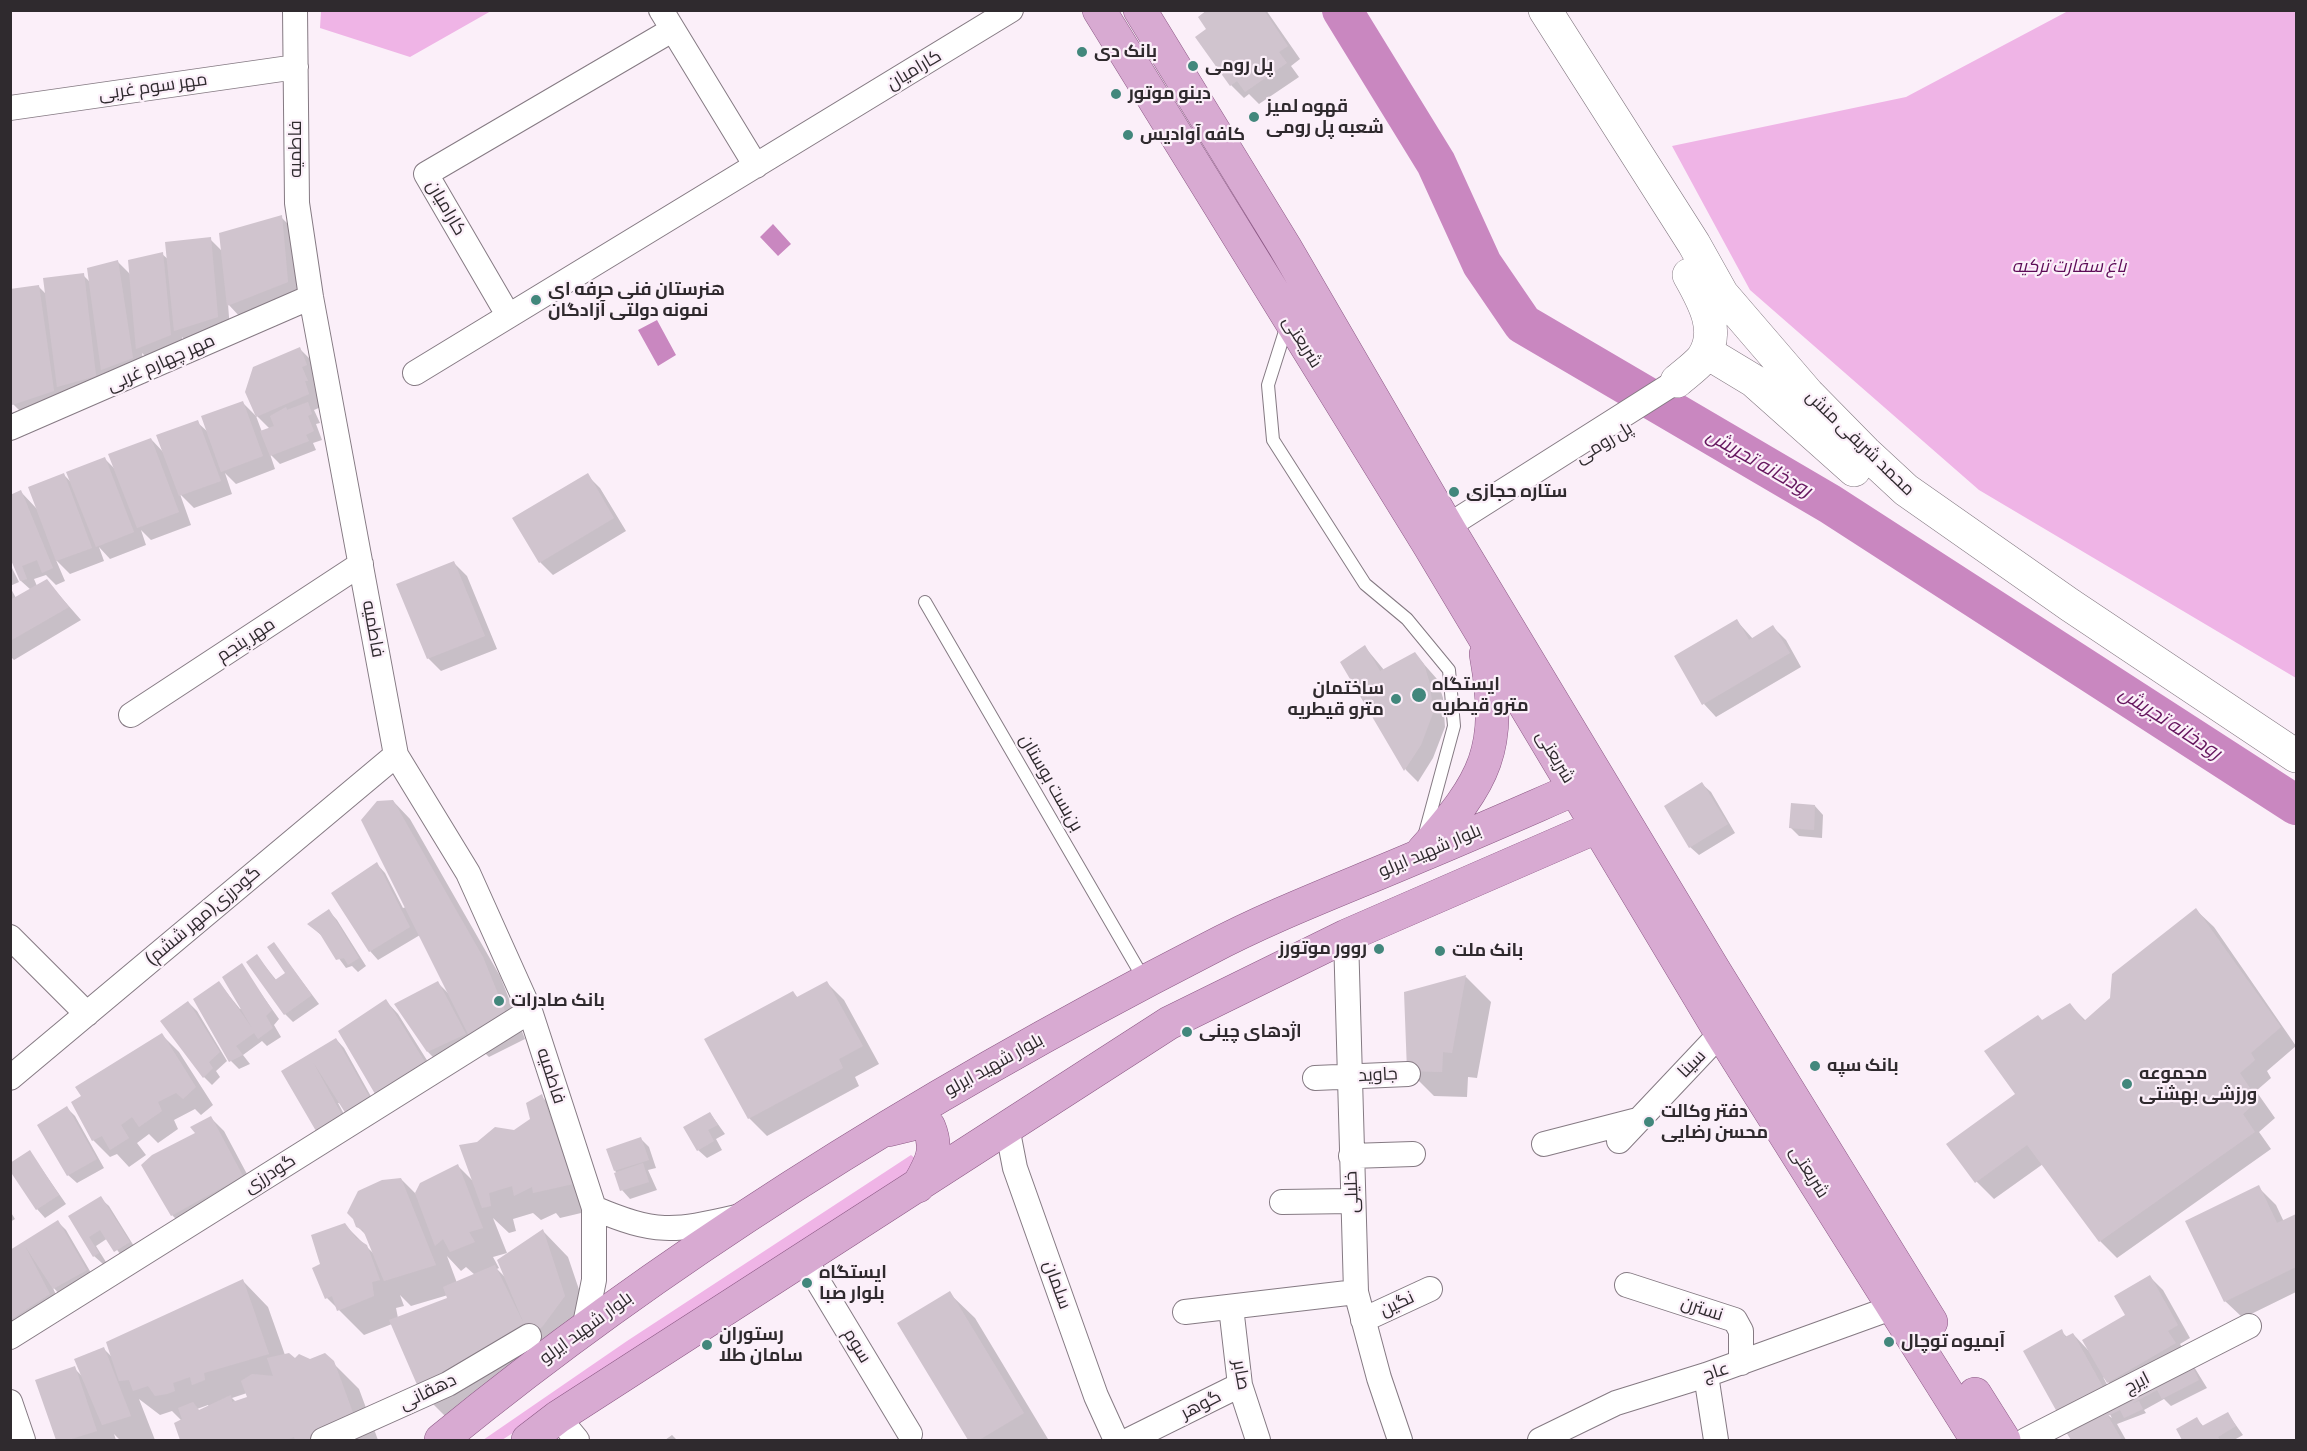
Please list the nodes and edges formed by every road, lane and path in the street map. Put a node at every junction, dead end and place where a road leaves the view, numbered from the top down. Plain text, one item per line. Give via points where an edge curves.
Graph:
1 (295, 10) edge
2 (1011, 10) edge
3 (1099, 10) edge
4 (1140, 10) edge
5 (1549, 13) edge
6 (667, 20) edge
7 (296, 67) junction
8 (10, 108) edge
9 (756, 166) junction
10 (311, 297) junction
11 (1715, 301) junction
12 (508, 315) junction
13 (1288, 321) junction
14 (1714, 357) junction
15 (415, 373) dead end
16 (1679, 389) joint
17 (10, 428) edge
18 (1450, 531) junction
19 (362, 564) junction
20 (925, 602) dead end
21 (1484, 641) junction
22 (131, 715) dead end
23 (396, 755) junction
24 (2296, 756) edge
25 (2296, 777) edge
26 (1586, 782) junction
27 (1608, 819) junction
28 (1416, 858) junction
29 (1346, 936) junction
30 (10, 937) edge
31 (1146, 982) junction
32 (530, 1011) junction
33 (87, 1014) junction
34 (1721, 1033) junction
35 (1408, 1074) dead end
36 (1348, 1077) junction
37 (10, 1078) edge
38 (1315, 1078) dead end
39 (1637, 1120) junction
40 (1007, 1127) junction
41 (880, 1133) junction
42 (1619, 1141) dead end
43 (1544, 1144) dead end
44 (1413, 1154) dead end
45 (1351, 1156) junction
46 (918, 1186) junction
47 (1282, 1202) dead end
48 (1352, 1202) junction
49 (594, 1208) junction
50 (756, 1212) junction
51 (804, 1258) junction
52 (1627, 1285) dead end
53 (1430, 1289) dead end
54 (1356, 1292) junction
55 (1231, 1307) junction
56 (1894, 1307) junction
57 (1185, 1312) dead end
58 (1363, 1320) junction
59 (2248, 1326) dead end
60 (585, 1329) junction
61 (530, 1336) dead end
62 (10, 1337) edge
63 (1741, 1363) junction
64 (1706, 1375) junction
65 (1240, 1385) junction
66 (10, 1402) edge
67 (561, 1433) edge
68 (910, 1434) dead end
69 (23, 1440) edge
70 (323, 1440) edge
71 (441, 1440) edge
72 (528, 1440) edge
73 (1116, 1440) edge
74 (1129, 1440) edge
75 (1258, 1440) edge
76 (1400, 1440) edge
77 (1540, 1440) edge
78 (1716, 1440) edge
79 (1977, 1440) edge
80 (2004, 1440) edge
81 (2026, 1440) edge

1 - 7 street, فاطمیه
2 - 9 street, کارامیان
3 - 13 main road, شریعتی
4 - 18 main road, شریعتی via 1285,247
5 - 11 street, محمد شریفی منش via 1694,244
6 - 9 street, کارامیان
6 - 12 street, کارامیان via 426,174
7 - 8 street, مهر سوم غربی
7 - 10 street, فاطمیه via 297,203
9 - 12 street, کارامیان
10 - 17 street, مهر چهارم غربی
10 - 19 street, فاطمیه
11 - 14 street via 1729,333
11 - 24 street, محمد شریفی منش via 1906,490
12 - 15 street
13 - 21 main road, شریعتی via 1429,544
13 - 28 lane via 1268,385 1273,440 1365,584 1407,619 1449,670 1454,726 1434,808
14 - 16 street, پل رومی
14 - 25 street, محمد شریفی منش via 1754,381 1872,484 2059,618
16 - 18 street, پل رومی
18 - 26 main road, شریعتی
19 - 22 street, مهر پنجم
19 - 23 street, فاطمیه
20 - 31 lane, بن‌بست بوستان
21 - 26 main road, شریعتی
21 - 28 main road via 1493,693 1489,751 1457,812
23 - 32 street, فاطمیه via 468,873
23 - 33 street, گودرزی(مهر ششم)
26 - 27 main road, شریعتی
26 - 28 main road, بلوار شهید ایرلو
27 - 29 main road
27 - 34 main road, شریعتی
27 - 80 main road, شریعتی
28 - 31 main road, بلوار شهید ایرلو via 1313,900
29 - 36 street, خلیلی
29 - 40 main road via 1169,1023
30 - 33 street
31 - 41 main road, بلوار شهید ایرلو via 975,1073
32 - 49 street, فاطمیه
32 - 62 street, گودرزی
33 - 37 street, گودرزی(مهر ششم)
34 - 39 street, سینا
34 - 56 main road, شریعتی
35 - 36 street, جاوید
36 - 38 street, جاوید
36 - 45 street, خلیلی
39 - 42 street, سینا
39 - 43 street
40 - 46 main road
40 - 73 street, سلمان via 1019,1179 1096,1396
41 - 46 main road via 917,1123 929,1127 934,1150
41 - 50 main road, بلوار شهید ایرلو
44 - 45 street
45 - 48 street, خلیلی
46 - 51 main road
47 - 48 street
48 - 54 street, خلیلی
49 - 50 street via 660,1230 698,1226
49 - 60 street, فاطمیه via 594,1281
50 - 60 main road, بلوار شهید ایرلو
51 - 67 main road
51 - 68 street, سوم
52 - 63 street, نسترن via 1735,1320 1742,1331
53 - 58 street, نگین
54 - 55 street
54 - 58 street, خلیلی
55 - 57 street
55 - 65 street, صابر
56 - 63 street, عاج
56 - 79 main road, شریعتی
58 - 76 street, خلیلی
59 - 81 street, ایرج
60 - 71 main road, بلوار شهید ایرلو
61 - 70 street, دهقانی via 448,1384
63 - 64 street, عاج
64 - 77 street, عاج via 1616,1403
64 - 78 street
65 - 74 street, گوهر
65 - 75 street, صابر
66 - 69 street
67 - 72 main road

